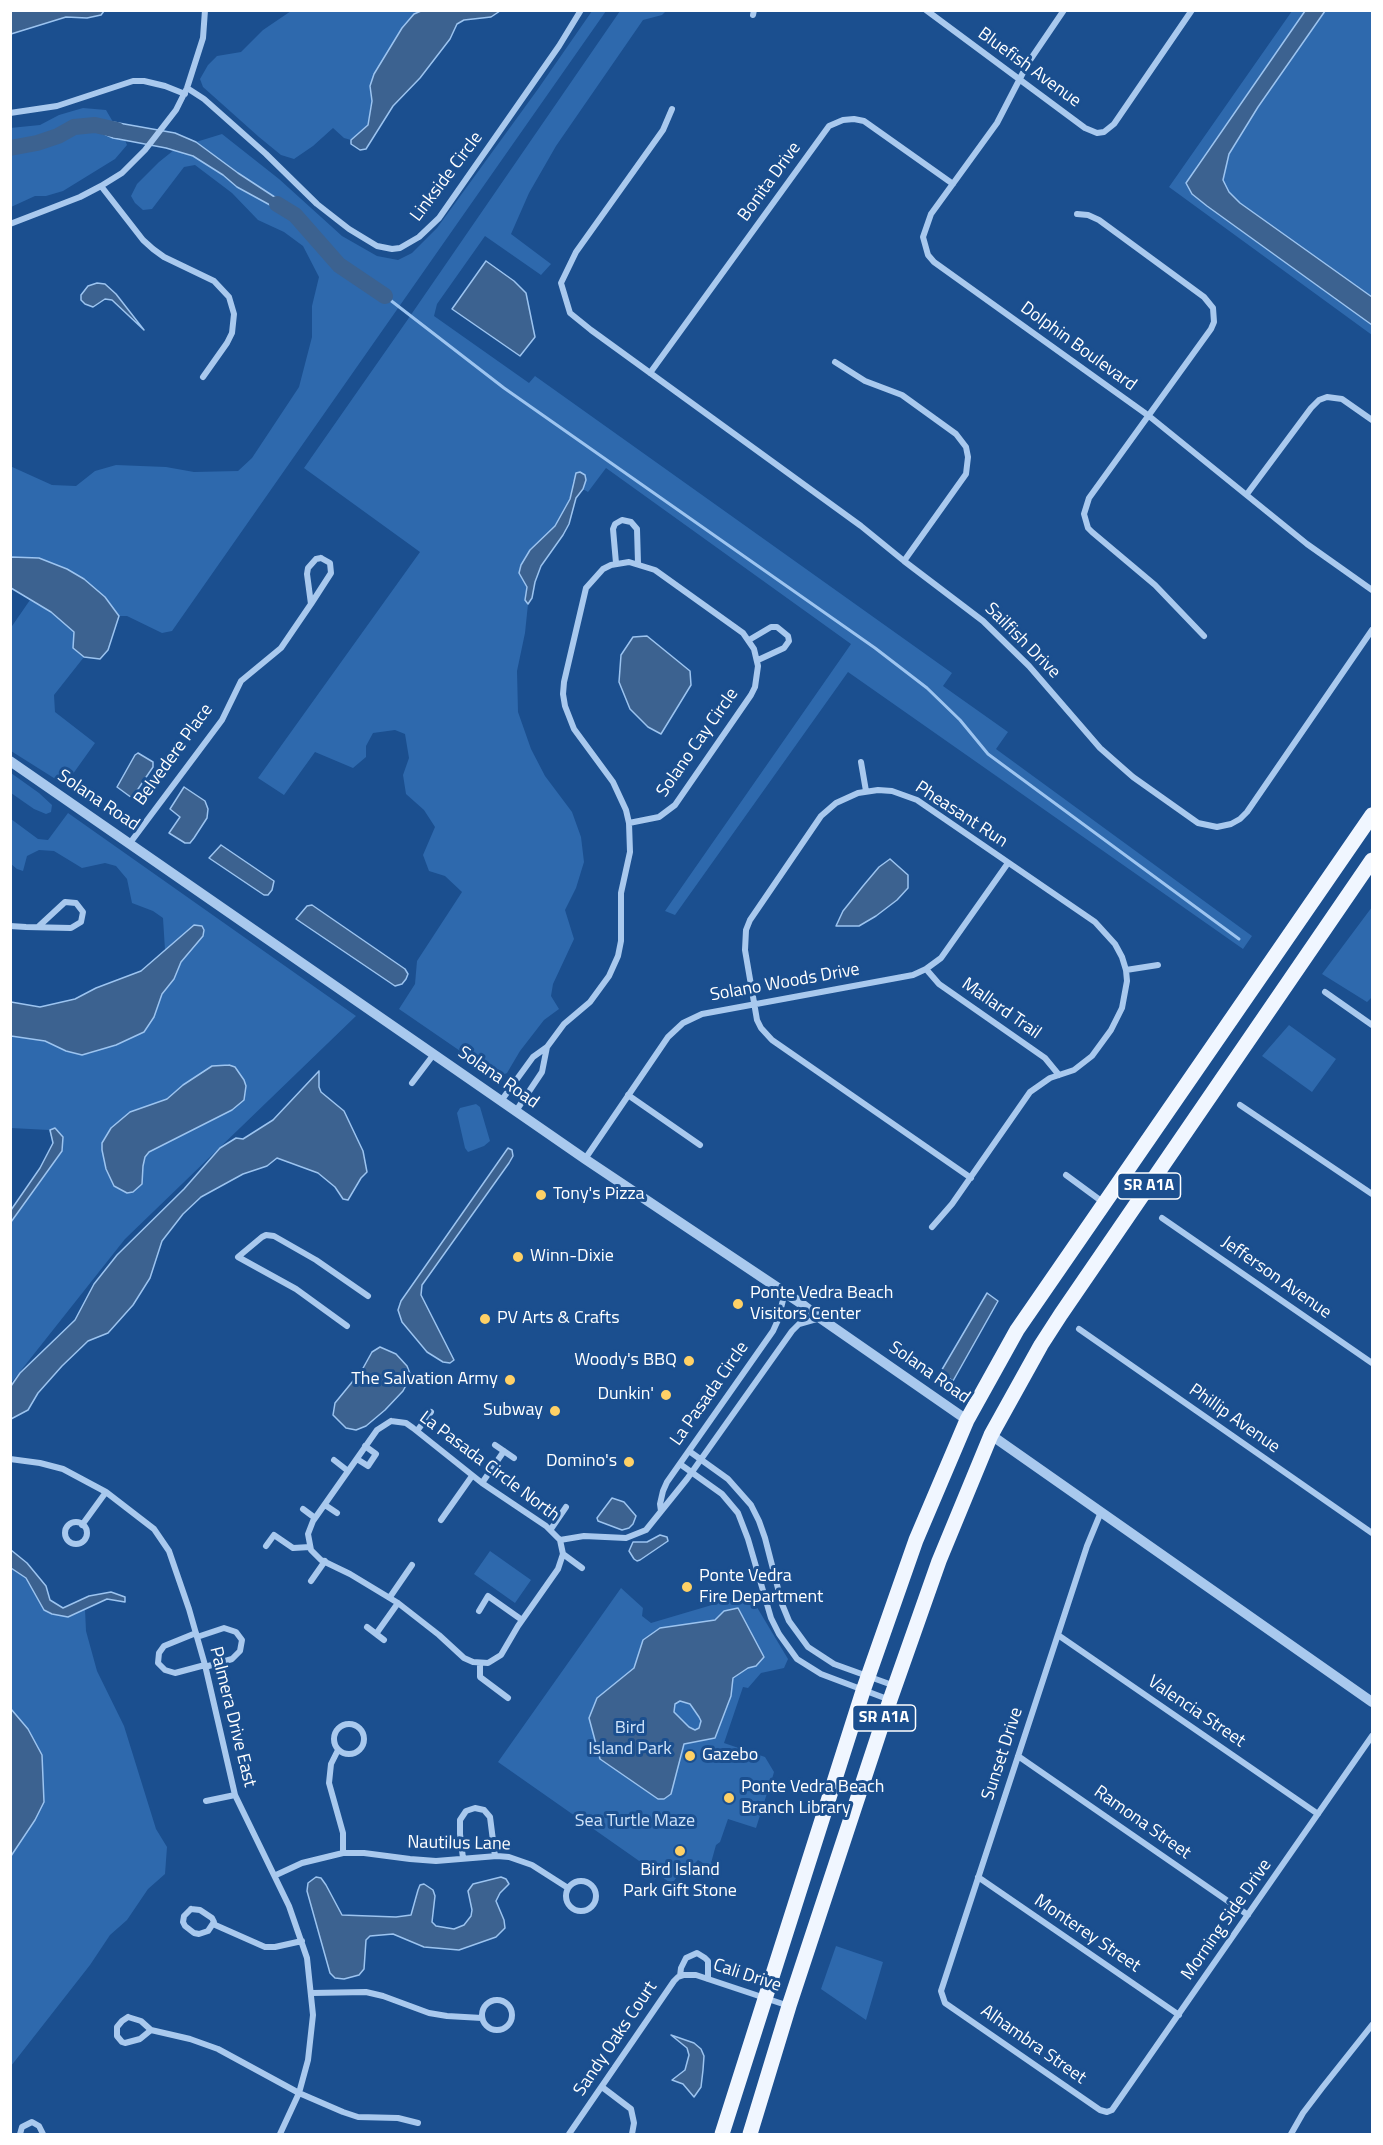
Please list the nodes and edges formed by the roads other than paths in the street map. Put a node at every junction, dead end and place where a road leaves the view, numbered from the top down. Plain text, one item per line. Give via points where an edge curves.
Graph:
1 (205, 10) edge
2 (581, 10) edge
3 (1064, 10) edge
4 (1192, 10) edge
5 (931, 12) edge
6 (1020, 79) junction
7 (186, 91) junction
8 (672, 109) dead end
9 (10, 113) edge
10 (953, 184) junction
11 (101, 186) junction
12 (1077, 214) dead end
13 (10, 224) edge
14 (835, 362) dead end
15 (651, 373) junction
16 (203, 377) dead end
17 (1149, 416) junction
18 (1372, 420) edge
19 (1247, 494) junction
20 (904, 561) junction
21 (616, 564) junction
22 (638, 564) junction
23 (1372, 590) edge
24 (311, 604) junction
25 (1372, 630) edge
26 (1204, 636) dead end
27 (749, 640) junction
28 (758, 660) junction
29 (10, 761) edge
30 (861, 762) dead end
31 (866, 791) junction
32 (1372, 815) edge
33 (629, 823) junction
34 (130, 843) junction
35 (1372, 860) edge
36 (1008, 863) junction
37 (1315, 898) junction
38 (1336, 912) junction
39 (10, 926) edge
40 (38, 927) junction
41 (1158, 965) dead end
42 (926, 969) junction
43 (1126, 970) junction
44 (1325, 992) dead end
45 (753, 1004) junction
46 (1372, 1025) edge
47 (547, 1047) junction
48 (434, 1053) junction
49 (1059, 1075) junction
50 (412, 1083) dead end
51 (628, 1095) junction
52 (501, 1101) junction
53 (1240, 1105) dead end
54 (516, 1111) junction
55 (1158, 1126) junction
56 (1179, 1141) junction
57 (700, 1145) dead end
58 (585, 1159) junction
59 (1066, 1175) dead end
60 (971, 1178) junction
61 (1372, 1194) edge
62 (1105, 1203) junction
63 (1162, 1218) dead end
64 (932, 1227) dead end
65 (785, 1292) junction
66 (368, 1296) dead end
67 (820, 1318) junction
68 (347, 1326) dead end
69 (1079, 1329) dead end
70 (1372, 1363) edge
71 (431, 1412) dead end
72 (968, 1420) junction
73 (417, 1431) junction
74 (992, 1435) junction
75 (495, 1445) dead end
76 (365, 1446) junction
77 (504, 1451) junction
78 (688, 1451) junction
79 (514, 1458) dead end
80 (10, 1459) edge
81 (357, 1459) junction
82 (701, 1459) junction
83 (334, 1460) dead end
84 (680, 1464) junction
85 (348, 1471) junction
86 (692, 1473) junction
87 (472, 1476) junction
88 (482, 1483) junction
89 (106, 1492) junction
90 (325, 1505) junction
91 (566, 1507) dead end
92 (303, 1509) dead end
93 (661, 1511) junction
94 (1101, 1512) junction
95 (337, 1513) dead end
96 (314, 1520) junction
97 (441, 1520) dead end
98 (82, 1525) dead end
99 (550, 1529) junction
100 (1372, 1533) edge
101 (560, 1540) junction
102 (266, 1546) dead end
103 (310, 1547) junction
104 (563, 1554) junction
105 (325, 1562) junction
106 (412, 1565) dead end
107 (582, 1568) dead end
108 (776, 1580) junction
109 (311, 1581) dead end
110 (761, 1584) junction
111 (390, 1597) junction
112 (398, 1603) junction
113 (479, 1611) dead end
114 (522, 1620) junction
115 (367, 1627) dead end
116 (376, 1634) junction
117 (196, 1635) junction
118 (1058, 1635) junction
119 (384, 1640) dead end
120 (484, 1663) junction
121 (205, 1666) junction
122 (866, 1684) junction
123 (893, 1693) junction
124 (508, 1698) dead end
125 (1372, 1702) edge
126 (1372, 1736) edge
127 (338, 1750) junction
128 (1018, 1756) junction
129 (235, 1795) junction
130 (206, 1801) dead end
131 (1318, 1814) junction
132 (343, 1852) junction
133 (495, 1856) junction
134 (463, 1858) junction
135 (276, 1875) junction
136 (978, 1877) junction
137 (568, 1888) junction
138 (1248, 1915) junction
139 (213, 1924) junction
140 (302, 1941) junction
141 (696, 1975) joint
142 (680, 1976) junction
143 (708, 1979) junction
144 (312, 1993) junction
145 (766, 1999) junction
146 (948, 2005) joint
147 (789, 2006) junction
148 (1179, 2015) junction
149 (482, 2018) junction
150 (1372, 2025) edge
151 (151, 2030) junction
152 (1364, 2037) junction
153 (1372, 2043) edge
154 (602, 2087) junction
155 (299, 2093) junction
156 (1100, 2110) joint
157 (418, 2123) dead end
158 (20, 2134) edge
159 (44, 2134) edge
160 (280, 2134) edge
161 (569, 2134) edge
162 (632, 2134) edge
163 (722, 2134) edge
164 (750, 2134) edge
165 (1291, 2134) edge

1 - 7 street via 203,38
2 - 7 street, Linkside Circle via 439,218 400,248 377,246 349,229 204,99
3 - 6 street, Dolphin Boulevard
4 - 6 street, Bluefish Avenue via 1114,124 1104,132 1085,128
5 - 6 street, Bluefish Avenue
6 - 10 street, Dolphin Boulevard via 997,123
7 - 9 street, Linkside Circle via 133,81 57,106
7 - 11 street via 146,150
8 - 15 street, Sailfish Drive via 663,130 576,252 561,283 570,313
10 - 15 street, Bonita Drive via 864,121 843,120 829,126
10 - 17 street, Dolphin Boulevard via 924,231 925,249 934,262
11 - 13 street
11 - 16 street via 153,249 214,281 229,297 234,314 232,333
12 - 17 street via 1099,220 1204,297 1213,308 1211,329
14 - 20 street via 865,381 902,395 956,434 966,447 966,474
15 - 20 street, Sailfish Drive
17 - 19 street, Dolphin Boulevard
17 - 26 street via 1089,498 1085,520 1092,532 1155,585
18 - 19 street via 1342,399 1319,400
19 - 23 street, Dolphin Boulevard via 1307,544
20 - 25 street, Sailfish Drive via 1007,643 1122,769 1191,819 1209,826 1231,824 1247,812
21 - 22 street
21 - 22 street via 613,529 622,520 638,529
21 - 33 street via 597,573 583,594 563,694 574,729 613,782
22 - 27 street via 655,570
24 - 24 street, Belvedere Place via 331,573 330,563 321,558 308,568
24 - 34 street, Belvedere Place via 281,648 241,681 222,720
27 - 28 street
27 - 28 street via 771,627 788,636 784,648
28 - 33 street, Solano Cay Circle via 751,695 675,805 659,817
29 - 34 street, Solana Road
30 - 31 street
31 - 36 street, Pheasant Run via 892,791 917,800
31 - 45 street, Pheasant Run via 836,803 821,816 750,920 745,950
32 - 37 main road, SR A1A
33 - 47 street via 630,852 621,893 618,956 590,1002 564,1024
34 - 48 street, Solana Road
35 - 38 main road, SR A1A
36 - 42 street, Solano Woods Drive via 941,958
36 - 43 street, Pheasant Run via 1095,922 1114,944
37 - 38 main road
37 - 55 main road, SR A1A
38 - 56 main road, SR A1A
39 - 40 street
40 - 40 street via 65,902 76,903 83,912 81,922 71,928
41 - 43 street
42 - 45 street, Solano Woods Drive via 913,975
42 - 49 street, Mallard Trail via 939,984 1045,1058
43 - 49 street, Pheasant Run via 1122,1008 1112,1030 1085,1063
44 - 46 street
45 - 51 street, Solano Woods Drive via 702,1014 683,1023 668,1037
45 - 60 street, Pheasant Run via 760,1028 772,1040
47 - 52 street via 533,1057
47 - 54 street via 542,1072
48 - 50 street
48 - 52 street, Solana Road
49 - 60 street, Pheasant Run via 1030,1092
51 - 57 street
51 - 58 street, Solano Woods Drive
52 - 54 street, Solana Road
53 - 61 street
54 - 58 street, Solana Road
55 - 56 main road
55 - 62 main road, SR A1A
56 - 74 main road, SR A1A via 1041,1345
58 - 65 street, Solana Road
59 - 62 street
60 - 64 street
62 - 72 main road, SR A1A via 1017,1330
63 - 70 street, Jefferson Avenue
65 - 67 street, Solana Road
65 - 78 street, La Pasada Circle via 773,1331
66 - 68 street via 274,1236 262,1237 238,1257 297,1290
67 - 72 street, Solana Road
67 - 82 street, La Pasada Circle via 799,1324 792,1331
69 - 100 street, Phillip Avenue
71 - 73 street
72 - 74 main road
72 - 122 main road, SR A1A via 916,1540
73 - 76 street, La Pasada Circle North via 398,1421 384,1424
73 - 87 street, La Pasada Circle North
74 - 94 street
74 - 123 main road, SR A1A via 939,1562
75 - 77 street
76 - 81 street
76 - 81 street via 376,1454 368,1466
77 - 79 street
77 - 88 street
78 - 82 street
78 - 84 street, La Pasada Circle
80 - 89 street, Palmera Drive East via 63,1469
81 - 85 street
82 - 86 street, La Pasada Circle
82 - 108 street via 728,1479 751,1505
83 - 85 street
84 - 86 street
84 - 93 street, La Pasada Circle via 663,1491
85 - 90 street
86 - 93 street, La Pasada Circle
86 - 110 street via 722,1494 738,1514
87 - 88 street, La Pasada Circle North
87 - 97 street
88 - 99 street, La Pasada Circle North
89 - 98 street
89 - 117 street, Palmera Drive East via 161,1536
90 - 95 street
90 - 96 street
91 - 99 street
92 - 96 street
93 - 101 street, La Pasada Circle via 653,1523 636,1535
94 - 118 street, Sunset Drive
94 - 125 street
96 - 103 street via 308,1534
99 - 101 street, La Pasada Circle North
101 - 104 street
102 - 103 street via 274,1535 293,1548
103 - 105 street
104 - 107 street
104 - 114 street via 558,1569
105 - 109 street
105 - 111 street
106 - 111 street
108 - 110 street
108 - 122 street via 789,1621 808,1647
110 - 122 street via 771,1618 797,1659 821,1674
111 - 112 street
112 - 116 street
112 - 120 street via 465,1658
113 - 114 street via 488,1596
114 - 120 street via 501,1655
115 - 116 street
116 - 119 street
117 - 121 street, Palmera Drive East
117 - 121 street via 224,1628 236,1632 242,1640 240,1651 232,1659
117 - 121 street via 164,1646 158,1663 175,1673
118 - 128 street, Sunset Drive
118 - 131 street, Valencia Street
120 - 124 street via 480,1677
121 - 129 street, Palmera Drive East
122 - 123 street
122 - 123 street
122 - 145 main road, SR A1A
123 - 147 main road, SR A1A
126 - 131 street, Morning Side Drive
127 - 127 street via 334,1739 339,1728 351,1724 360,1729 364,1739 358,1751 346,1754
127 - 132 street via 331,1764 329,1783 343,1833
128 - 136 street, Sunset Drive
128 - 138 street, Ramona Street
129 - 130 street
129 - 135 street, Palmera Drive East
131 - 138 street, Morning Side Drive
132 - 134 street, Nautilus Lane via 436,1861
132 - 135 street, Nautilus Lane
133 - 134 street, Nautilus Lane
133 - 134 street via 490,1817 475,1808 466,1811 460,1820
133 - 137 street, Nautilus Lane via 532,1865
135 - 140 street, Palmera Drive East
136 - 146 street, Sunset Drive via 941,1991
136 - 148 street, Monterey Street
137 - 137 street, Nautilus Lane via 576,1882 586,1882 594,1889 594,1902 584,1910 573,1908 566,1899
138 - 148 street, Morning Side Drive
139 - 139 street via 212,1918 195,1909 183,1918 185,1926 199,1934
139 - 140 street via 265,1947
140 - 144 street, Palmera Drive East
141 - 142 street, Sandy Oaks Court
141 - 143 street, Cali Drive
142 - 143 street via 689,1955 698,1953 708,1962
142 - 154 street, Sandy Oaks Court
143 - 145 street, Cali Drive
144 - 149 street via 366,1992 429,2013
144 - 155 street, Palmera Drive East via 312,2038
145 - 147 street, Cali Drive
145 - 163 main road, SR A1A
146 - 156 street, Alhambra Street
147 - 164 main road, SR A1A
148 - 156 street, Morning Side Drive via 1115,2108
149 - 149 street via 484,2007 492,2001 503,2001 512,2011 510,2022 500,2030 489,2027
150 - 152 street
151 - 151 street via 128,2017 116,2032 125,2043 140,2039
151 - 155 street via 218,2049
152 - 153 street
152 - 165 street via 1303,2113
154 - 161 street, Sandy Oaks Court
154 - 162 street via 631,2109
155 - 157 street via 358,2117
155 - 160 street, Palmera Drive East
158 - 159 street via 22,2127 32,2122

